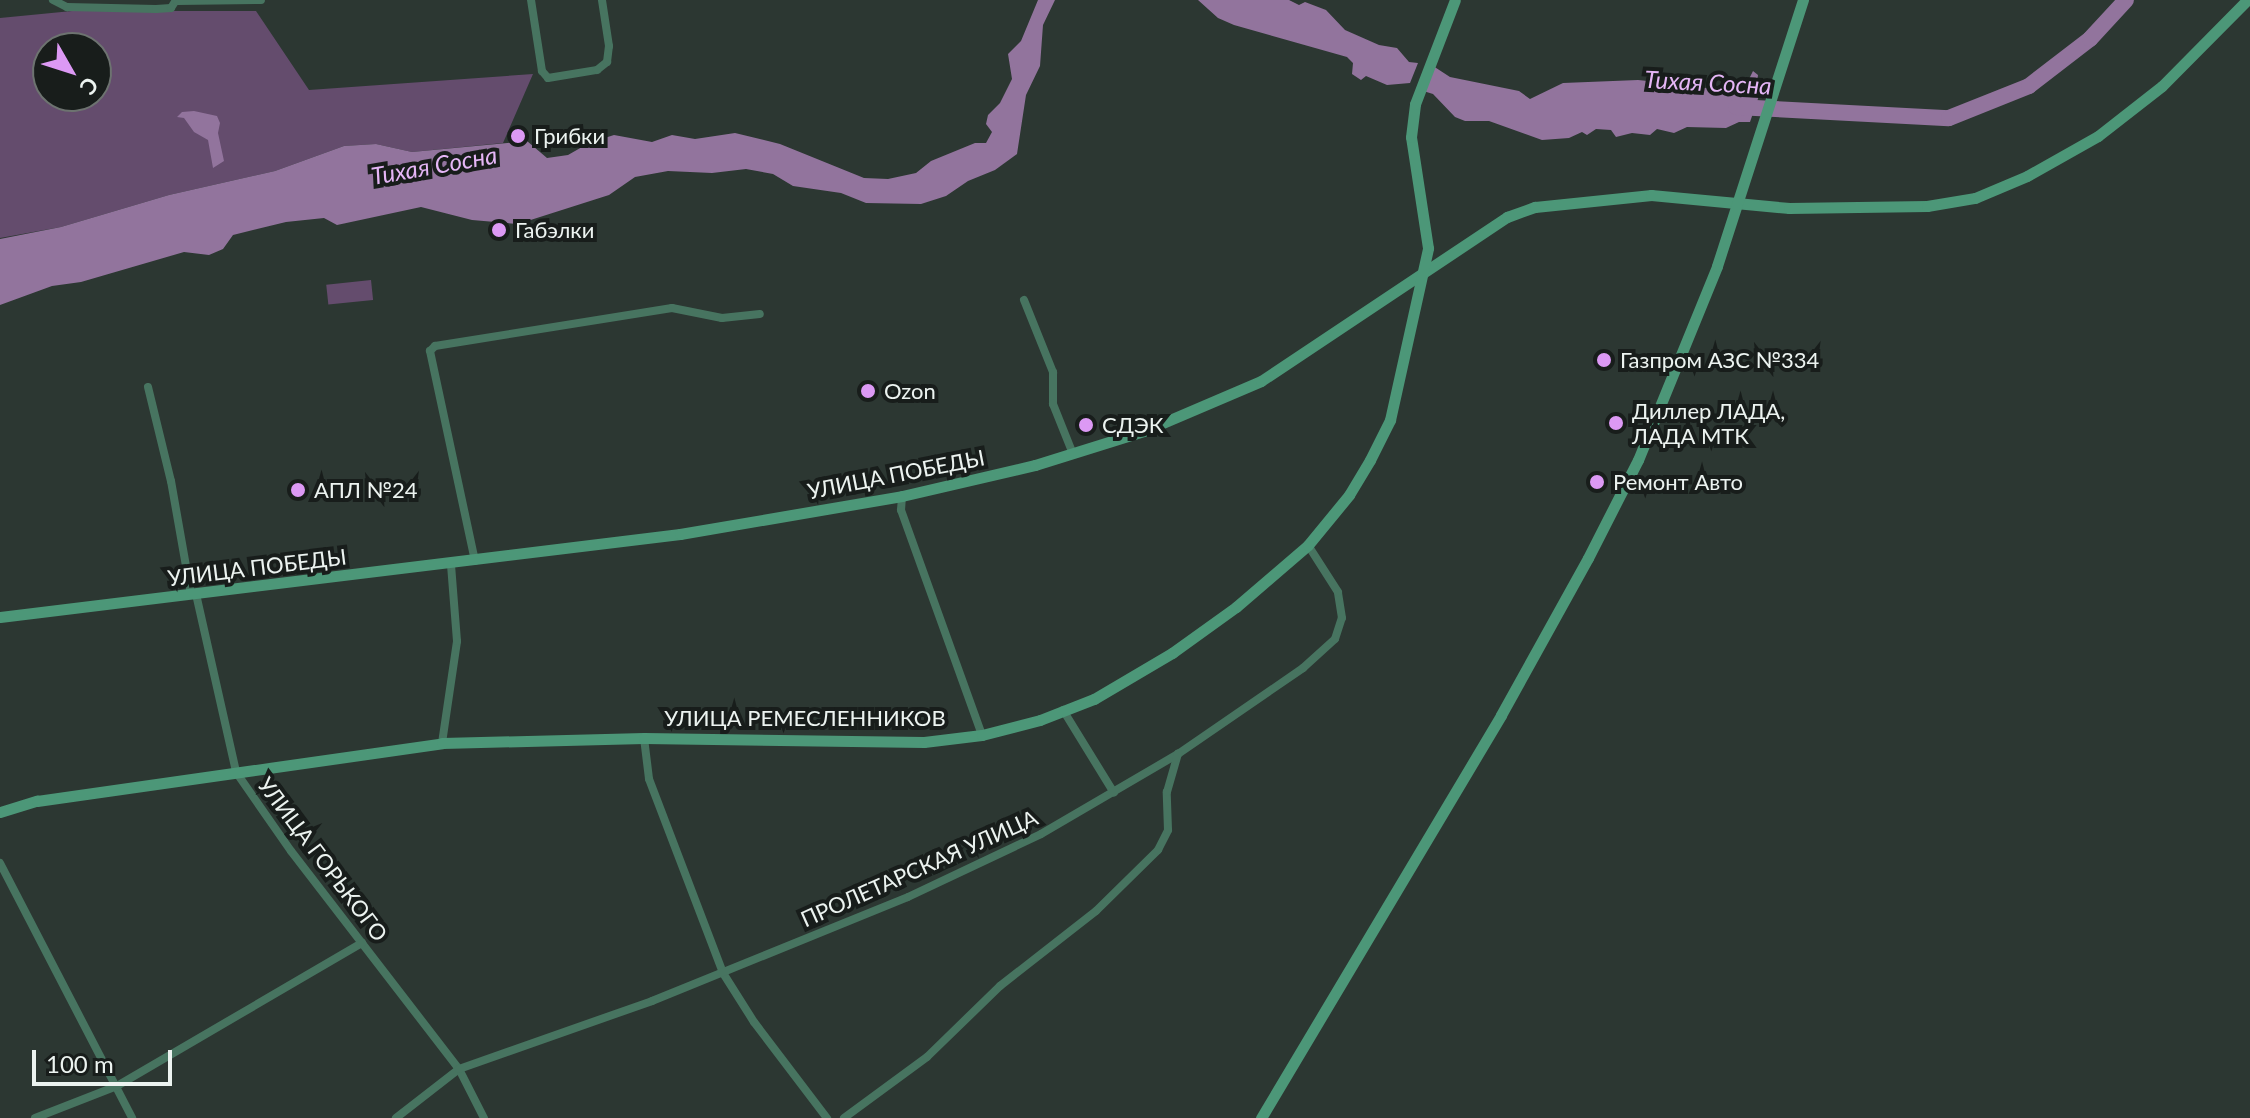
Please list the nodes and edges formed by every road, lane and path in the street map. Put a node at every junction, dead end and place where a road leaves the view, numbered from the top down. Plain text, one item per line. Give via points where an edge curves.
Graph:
1 (53, 0) edge
2 (176, 0) edge
3 (261, 0) edge
4 (531, 0) edge
5 (602, 0) edge
6 (1455, 0) edge
7 (1803, 0) edge
8 (2247, 0) edge
9 (1737, 205) junction
10 (1424, 274) junction
11 (1024, 300) dead end
12 (760, 314) dead end
13 (148, 387) dead end
14 (1073, 454) junction
15 (902, 496) junction
16 (1308, 545) junction
17 (475, 562) junction
18 (451, 564) junction
19 (193, 594) junction
20 (0, 617) edge
21 (1063, 710) junction
22 (982, 735) junction
23 (644, 738) junction
24 (442, 743) junction
25 (1178, 754) junction
26 (236, 772) junction
27 (1114, 793) junction
28 (0, 812) edge
29 (0, 863) edge
30 (362, 943) junction
31 (723, 973) junction
32 (459, 1069) junction
33 (117, 1086) junction
34 (35, 1118) edge
35 (132, 1118) edge
36 (396, 1118) edge
37 (484, 1118) edge
38 (827, 1118) edge
39 (844, 1118) edge
40 (1261, 1118) edge

1 - 2 street via 67,7 156,9 171,8
2 - 3 street
4 - 5 street via 542,71 548,78 597,70 607,62
6 - 10 main road, УЛИЦА РЕМЕСЛЕННИКОВ via 1415,104 1411,137 1428,248
7 - 9 main road
8 - 9 main road, УЛИЦА ПОБЕДЫ via 2162,86 2098,136 1975,198 1927,206
9 - 10 main road, УЛИЦА ПОБЕДЫ via 1651,195 1535,207 1507,217
9 - 40 main road via 1638,460 1588,558 1501,715
10 - 14 main road, УЛИЦА ПОБЕДЫ via 1261,381 1144,431
10 - 16 main road, УЛИЦА РЕМЕСЛЕННИКОВ via 1390,420 1349,495
11 - 14 street via 1053,372 1053,404
12 - 17 street via 722,318 672,308 441,342 430,351
13 - 19 street, УЛИЦА ГОРЬКОГО
14 - 15 main road, УЛИЦА ПОБЕДЫ
15 - 17 main road, УЛИЦА ПОБЕДЫ
15 - 22 street via 901,510
16 - 21 main road, УЛИЦА РЕМЕСЛЕННИКОВ via 1172,653 1094,699
16 - 25 street, ПРОЛЕТАРСКАЯ УЛИЦА via 1338,592 1342,618 1335,639 1303,668
17 - 18 main road, УЛИЦА ПОБЕДЫ
18 - 19 main road, УЛИЦА ПОБЕДЫ
18 - 24 street via 457,641
19 - 20 main road, УЛИЦА ПОБЕДЫ
19 - 26 street, УЛИЦА ГОРЬКОГО
21 - 22 main road, УЛИЦА РЕМЕСЛЕННИКОВ
21 - 27 street
22 - 23 main road, УЛИЦА РЕМЕСЛЕННИКОВ via 924,742
23 - 24 main road, УЛИЦА РЕМЕСЛЕННИКОВ
23 - 31 street via 649,779
24 - 26 main road, УЛИЦА РЕМЕСЛЕННИКОВ
25 - 27 street, ПРОЛЕТАРСКАЯ УЛИЦА
25 - 39 street via 1167,792 1168,830 1158,850 1096,911 1000,986 927,1057
26 - 28 main road, УЛИЦА РЕМЕСЛЕННИКОВ via 37,801
26 - 30 street, УЛИЦА ГОРЬКОГО
27 - 31 street, ПРОЛЕТАРСКАЯ УЛИЦА via 908,897
29 - 33 street
30 - 32 street, УЛИЦА ГОРЬКОГО
30 - 33 street
31 - 32 street, ПРОЛЕТАРСКАЯ УЛИЦА
31 - 38 street
32 - 36 street, ПРОЛЕТАРСКАЯ УЛИЦА
32 - 37 street, УЛИЦА ГОРЬКОГО
33 - 34 street
33 - 35 street

